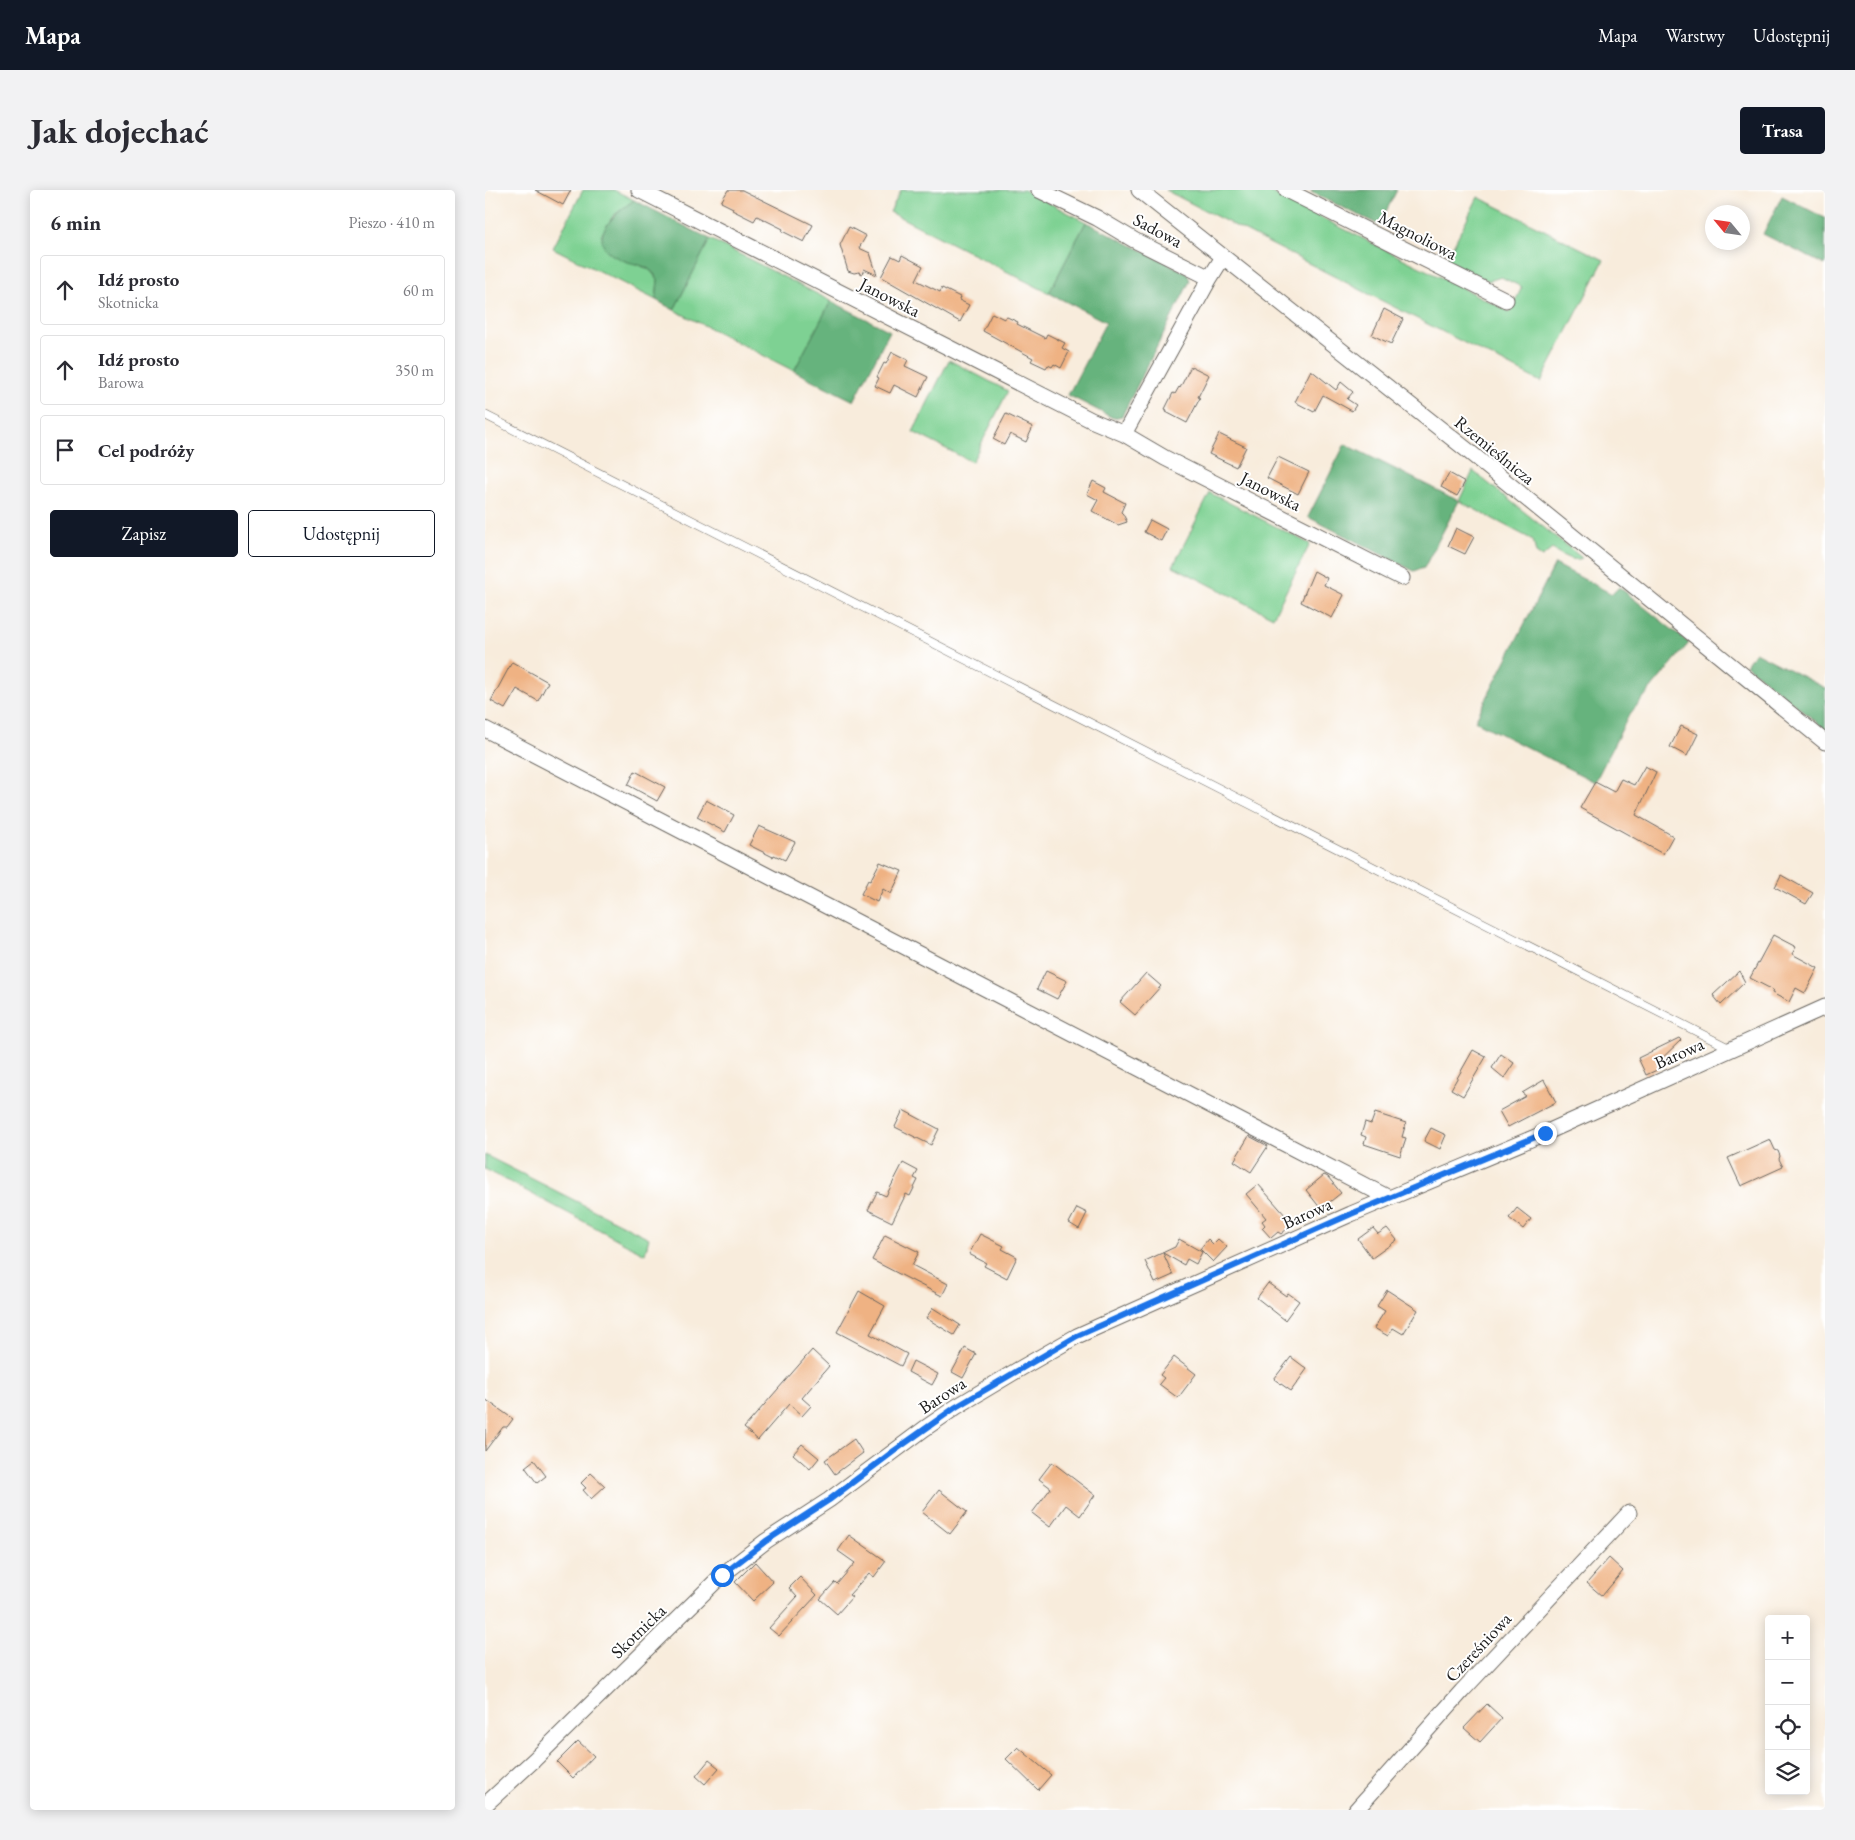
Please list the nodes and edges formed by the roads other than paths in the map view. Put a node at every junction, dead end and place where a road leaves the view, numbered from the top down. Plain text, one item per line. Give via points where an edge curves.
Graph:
1 (639, 190) edge
2 (1039, 190) edge
3 (1139, 190) edge
4 (1286, 190) edge
5 (1223, 257) junction
6 (1210, 278) junction
7 (1506, 300) dead end
8 (485, 415) edge
9 (1124, 434) junction
10 (1402, 578) dead end
11 (485, 729) edge
12 (1825, 742) edge
13 (1825, 1007) edge
14 (1733, 1050) junction
15 (1389, 1198) junction
16 (829, 1500) joint
17 (1629, 1513) dead end
18 (485, 1805) edge
19 (1356, 1810) edge

1 - 9 street, Janowska
2 - 6 street, Sadowa
3 - 5 street, Rzemieślnicza
4 - 7 street, Magnoliowa
5 - 6 street
5 - 12 street, Rzemieślnicza via 1467,450
6 - 9 street
8 - 14 lane
9 - 10 street, Janowska
11 - 15 street
13 - 14 street, Barowa
14 - 15 street, Barowa
15 - 16 street, Barowa via 1077,1336 956,1407
16 - 18 street, Skotnicka via 766,1541 722,1575
17 - 19 street, Czereśniowa

